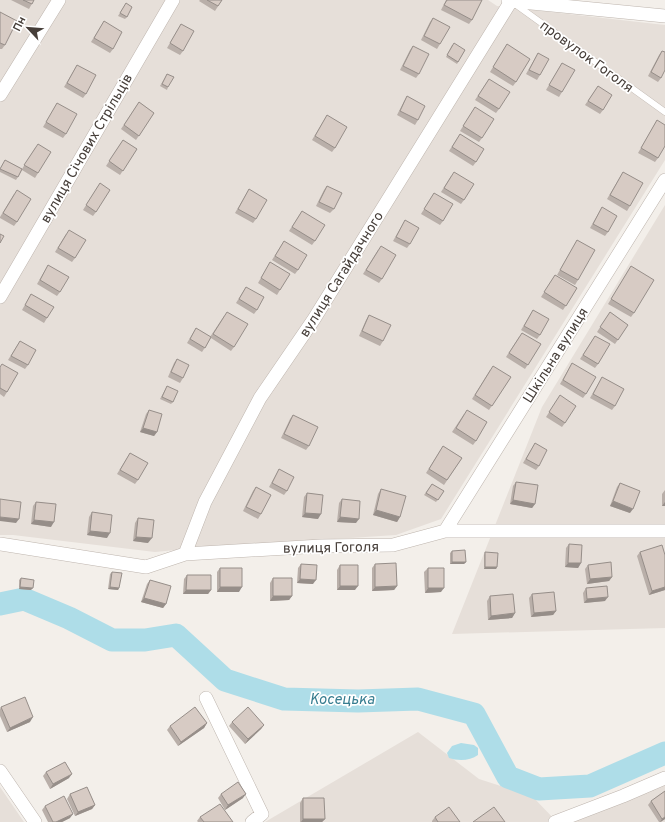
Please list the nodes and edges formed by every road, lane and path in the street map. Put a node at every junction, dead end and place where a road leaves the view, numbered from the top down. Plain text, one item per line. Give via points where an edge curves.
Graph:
1 (59, 0) edge
2 (173, 0) edge
3 (510, 1) edge
4 (665, 16) edge
5 (0, 95) edge
6 (665, 112) edge
7 (665, 180) edge
8 (0, 297) edge
9 (445, 530) junction
10 (665, 531) edge
11 (0, 544) edge
12 (184, 554) junction
13 (206, 698) dead end
14 (0, 771) edge
15 (665, 778) edge
16 (35, 822) edge
17 (252, 822) edge
18 (555, 822) edge

1 - 5 street
2 - 8 street, вулиця Січових Стрільців
3 - 4 street
3 - 6 lane, провулок Гоголя
3 - 12 street, вулиця Сагайдачного via 314,320 260,398 205,502
7 - 9 street, Шкільна вулиця
9 - 10 street, вулиця Гоголя
9 - 12 street, вулиця Гоголя via 393,546 321,546
11 - 12 street, вулиця Гоголя via 146,567
13 - 17 street via 262,814
14 - 16 street
15 - 18 street

